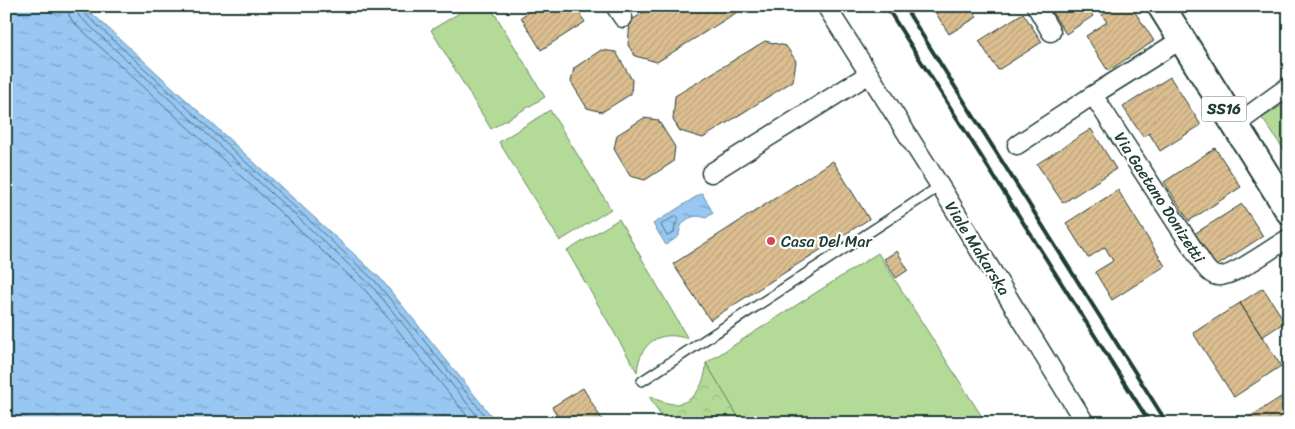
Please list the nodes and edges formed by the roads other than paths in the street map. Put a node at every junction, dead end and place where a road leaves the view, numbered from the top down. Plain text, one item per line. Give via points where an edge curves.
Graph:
1 (826, 6) edge
2 (1036, 6) edge
3 (1161, 6) edge
4 (1051, 32) dead end
5 (1182, 39) junction
6 (870, 74) junction
7 (1289, 86) edge
8 (1093, 95) junction
9 (1234, 126) junction
10 (1017, 144) dead end
11 (711, 173) dead end
12 (940, 186) junction
13 (1289, 211) edge
14 (1289, 238) edge
15 (642, 382) dead end
16 (1085, 423) edge

1 - 6 street, Viale Makarska
2 - 4 street
3 - 5 main road, SS16
5 - 8 street
5 - 9 main road, SS16
6 - 11 street
6 - 12 street, Viale Makarska
7 - 9 street
8 - 10 street
8 - 14 street, Via Gaetano Donizetti via 1212,274 1229,275
9 - 13 main road, SS16
12 - 15 lane
12 - 16 street, Viale Makarska

